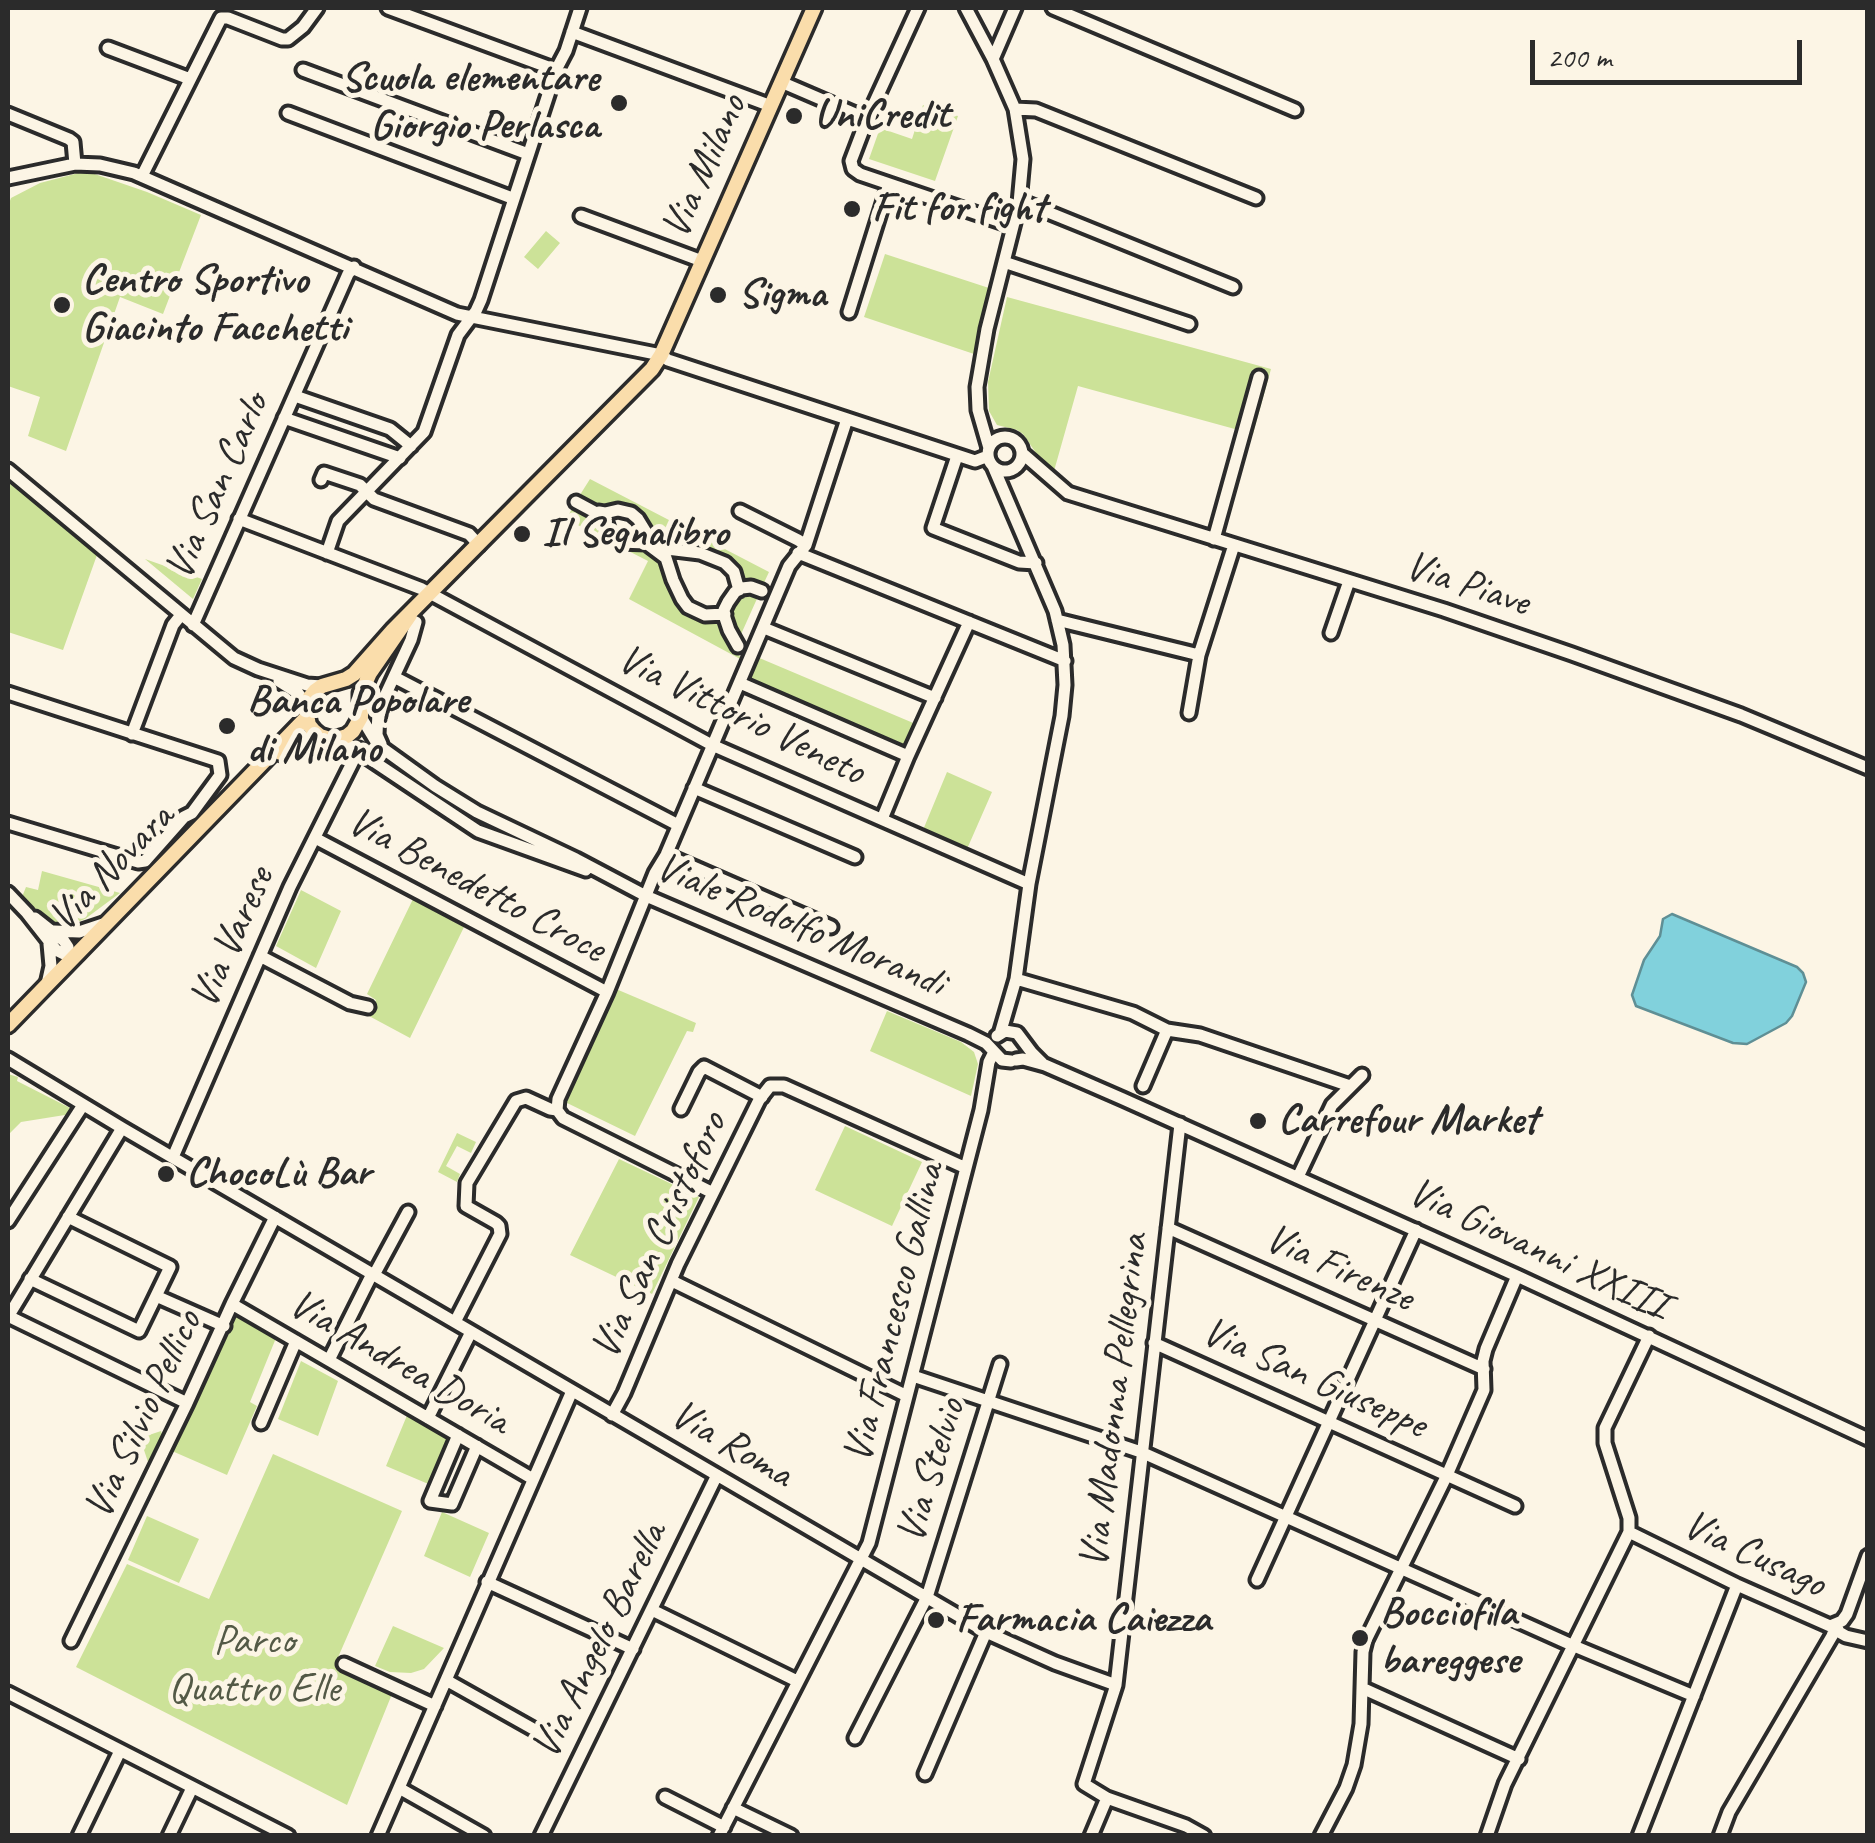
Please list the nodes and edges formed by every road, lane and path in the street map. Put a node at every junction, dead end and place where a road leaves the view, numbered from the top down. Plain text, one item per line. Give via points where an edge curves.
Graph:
1 (316, 8) edge
2 (388, 8) edge
3 (580, 8) edge
4 (918, 8) edge
5 (966, 8) edge
6 (1016, 8) edge
7 (1053, 8) edge
8 (810, 9) edge
9 (223, 13) edge
10 (572, 32) junction
11 (108, 48) dead end
12 (993, 59) junction
13 (303, 70) dead end
14 (556, 70) junction
15 (190, 79) junction
16 (781, 82) junction
17 (771, 106) junction
18 (1015, 109) junction
19 (1295, 110) dead end
20 (8, 114) edge
21 (288, 114) dead end
22 (866, 119) junction
23 (528, 154) junction
24 (75, 164) junction
25 (142, 176) junction
26 (8, 178) edge
27 (889, 184) junction
28 (512, 198) junction
29 (1256, 198) dead end
30 (1019, 203) junction
31 (581, 216) dead end
32 (1013, 226) junction
33 (702, 261) junction
34 (1004, 262) junction
35 (354, 268) junction
36 (1232, 287) dead end
37 (849, 312) dead end
38 (472, 318) junction
39 (1189, 324) dead end
40 (661, 355) junction
41 (1259, 377) dead end
42 (294, 396) junction
43 (284, 418) junction
44 (847, 420) junction
45 (982, 423) junction
46 (1000, 438) junction
47 (411, 446) junction
48 (1022, 453) junction
49 (957, 456) junction
50 (990, 457) junction
51 (400, 458) junction
52 (1014, 468) junction
53 (8, 470) edge
54 (1045, 473) junction
55 (321, 480) dead end
56 (366, 492) junction
57 (1007, 495) junction
58 (576, 502) dead end
59 (595, 511) junction
60 (740, 512) dead end
61 (239, 519) junction
62 (1214, 539) junction
63 (479, 544) junction
64 (1234, 545) junction
65 (802, 549) junction
66 (682, 550) junction
67 (327, 553) junction
68 (1036, 563) junction
69 (669, 566) junction
70 (1349, 581) junction
71 (739, 590) junction
72 (762, 591) dead end
73 (431, 593) junction
74 (181, 614) junction
75 (725, 614) junction
76 (413, 619) junction
77 (1057, 620) junction
78 (969, 622) junction
79 (193, 625) junction
80 (764, 628) junction
81 (1332, 633) dead end
82 (411, 640) junction
83 (392, 641) junction
84 (738, 646) dead end
85 (1200, 656) junction
86 (1065, 661) junction
87 (258, 670) junction
88 (394, 677) junction
89 (740, 683) junction
90 (328, 685) junction
91 (8, 693) edge
92 (936, 698) junction
93 (306, 711) junction
94 (361, 711) junction
95 (378, 711) junction
96 (1189, 714) dead end
97 (132, 734) junction
98 (320, 736) junction
99 (340, 738) junction
100 (712, 745) junction
101 (358, 749) junction
102 (386, 750) junction
103 (908, 756) junction
104 (266, 760) junction
105 (1868, 768) edge
106 (694, 788) junction
107 (192, 812) junction
108 (882, 819) junction
109 (8, 824) edge
110 (678, 825) junction
111 (201, 828) junction
112 (315, 838) junction
113 (666, 855) junction
114 (856, 857) dead end
115 (607, 876) junction
116 (1029, 884) junction
117 (8, 893) edge
118 (646, 896) junction
119 (111, 920) junction
120 (831, 927) dead end
121 (51, 935) junction
122 (260, 956) junction
123 (71, 958) junction
124 (1016, 979) junction
125 (46, 987) junction
126 (607, 992) junction
127 (368, 1007) dead end
128 (1009, 1008) junction
129 (8, 1025) edge
130 (1167, 1030) junction
131 (968, 1034) junction
132 (998, 1035) junction
133 (1020, 1038) junction
134 (994, 1051) junction
135 (8, 1059) edge
136 (1014, 1061) junction
137 (1045, 1065) junction
138 (8, 1069) edge
139 (26, 1071) junction
140 (1362, 1075) dead end
141 (986, 1082) junction
142 (1143, 1086) junction
143 (1350, 1086) junction
144 (766, 1091) junction
145 (1124, 1099) junction
146 (82, 1105) junction
147 (557, 1110) junction
148 (681, 1110) dead end
149 (1148, 1110) junction
150 (1180, 1124) junction
151 (122, 1128) junction
152 (173, 1157) junction
153 (966, 1168) junction
154 (1298, 1177) junction
155 (714, 1193) junction
156 (408, 1212) dead end
157 (275, 1216) junction
158 (68, 1217) junction
159 (8, 1221) edge
160 (1168, 1228) junction
161 (1416, 1230) junction
162 (373, 1274) junction
163 (1517, 1276) junction
164 (30, 1279) junction
165 (672, 1281) junction
166 (156, 1296) junction
167 (232, 1304) junction
168 (8, 1316) edge
169 (1374, 1320) junction
170 (454, 1322) junction
171 (224, 1326) junction
172 (471, 1332) junction
173 (1650, 1336) junction
174 (296, 1341) junction
175 (1154, 1342) junction
176 (329, 1360) junction
177 (1000, 1364) dead end
178 (1484, 1369) junction
179 (913, 1376) junction
180 (572, 1391) junction
181 (907, 1396) junction
182 (988, 1400) junction
183 (187, 1404) junction
184 (612, 1414) junction
185 (428, 1418) junction
186 (1328, 1421) junction
187 (260, 1423) dead end
188 (458, 1435) junction
189 (1868, 1439) edge
190 (477, 1446) junction
191 (1142, 1452) junction
192 (717, 1475) junction
193 (1447, 1475) junction
194 (533, 1479) junction
195 (1515, 1506) dead end
196 (1286, 1516) junction
197 (1629, 1532) junction
198 (1868, 1556) edge
199 (860, 1558) junction
200 (1402, 1569) junction
201 (1256, 1580) dead end
202 (488, 1582) junction
203 (1737, 1586) junction
204 (926, 1597) junction
205 (652, 1610) junction
206 (1836, 1626) junction
207 (986, 1632) junction
208 (71, 1640) dead end
209 (1868, 1641) edge
210 (1574, 1646) junction
211 (633, 1649) junction
212 (344, 1664) dead end
213 (446, 1680) junction
214 (797, 1681) junction
215 (1116, 1685) junction
216 (1362, 1688) junction
217 (8, 1694) edge
218 (1694, 1696) junction
219 (435, 1706) junction
220 (536, 1730) dead end
221 (855, 1738) dead end
222 (120, 1752) junction
223 (1519, 1759) junction
224 (925, 1774) dead end
225 (192, 1788) junction
226 (399, 1788) junction
227 (665, 1797) dead end
228 (1106, 1798) junction
229 (734, 1808) junction
230 (722, 1831) edge
231 (79, 1836) edge
232 (169, 1836) edge
233 (288, 1836) edge
234 (378, 1836) edge
235 (484, 1836) edge
236 (542, 1836) edge
237 (790, 1836) edge
238 (1091, 1836) edge
239 (1204, 1836) edge
240 (1322, 1836) edge
241 (1487, 1836) edge
242 (1638, 1836) edge
243 (1720, 1836) edge

1 - 9 street via 303,27 282,39
2 - 14 street
3 - 10 street
4 - 22 street
5 - 12 street
6 - 12 street
7 - 19 street
8 - 16 main road, Via Milano
9 - 15 street
10 - 14 street
10 - 17 street
11 - 15 street
12 - 18 street
13 - 23 street
14 - 23 street
15 - 25 street
16 - 17 main road, Via Milano
16 - 22 street
17 - 33 main road, Via Milano
18 - 29 street via 1036,110
18 - 30 street via 1023,159
20 - 24 street via 74,142
21 - 28 street
22 - 27 street via 853,169
23 - 28 street
24 - 25 street
24 - 26 street
25 - 35 street
27 - 32 street
27 - 37 street
28 - 38 street
30 - 32 street
30 - 36 street
31 - 33 street
32 - 34 street
33 - 40 main road, Via Milano
34 - 39 street
34 - 45 street via 977,386
35 - 38 street
35 - 42 street, Via San Carlo
38 - 40 street
38 - 47 street via 458,334 424,432
40 - 44 street
40 - 63 main road
41 - 62 street
42 - 43 street, Via San Carlo
42 - 47 street via 390,430
43 - 51 street
43 - 61 street, Via San Carlo
44 - 49 street
44 - 65 street
45 - 46 street
45 - 50 street
46 - 48 street via 1014,440
46 - 50 street
47 - 51 street
48 - 52 street
48 - 54 street, Via Piave
49 - 50 street via 975,462
49 - 68 street via 932,528
50 - 52 street via 1004,471
50 - 57 street
51 - 56 street
52 - 54 street, Via Piave
52 - 57 street
53 - 74 street
54 - 62 street, Via Piave via 1068,493
55 - 56 street via 324,473
56 - 63 street
56 - 67 street via 338,521
57 - 68 street
58 - 59 street
59 - 66 street via 630,514 649,537
59 - 69 street via 620,542 646,543
60 - 65 street via 798,540
61 - 67 street, Via Vittorio Veneto
61 - 79 street, Via San Carlo
62 - 64 street, Via Piave
63 - 73 main road
64 - 70 street, Via Piave
64 - 85 street
65 - 78 street
65 - 80 street
66 - 69 street
66 - 71 street via 732,567
67 - 73 street, Via Vittorio Veneto
68 - 77 street
69 - 75 street via 688,607
70 - 81 street
70 - 105 street, Via Piave via 1572,654
71 - 72 street
71 - 75 street
73 - 76 main road
73 - 100 street, Via Vittorio Veneto
74 - 79 street
74 - 97 street
75 - 84 street
76 - 82 street
76 - 83 main road
76 - 90 main road via 393,630 354,674
77 - 85 street
77 - 86 street
78 - 86 street
78 - 92 street
79 - 87 street
80 - 89 street
80 - 92 street
82 - 83 street
82 - 88 street
83 - 94 main road via 370,672
85 - 96 street
86 - 116 street via 1062,716
87 - 90 street
87 - 93 street via 290,686
88 - 95 street
88 - 110 street
89 - 100 street
89 - 103 street
90 - 93 main road via 310,697
90 - 94 main road via 351,690
91 - 97 street
92 - 103 street
93 - 98 main road
93 - 104 main road, Via Novara
94 - 95 street
94 - 99 main road via 354,731
94 - 102 street, Viale Rodolfo Morandi via 370,736
95 - 102 street via 377,735
97 - 107 street via 218,762 220,775
98 - 99 main road
98 - 104 main road, Via Novara
99 - 101 street, Viale Rodolfo Morandi
100 - 106 street
100 - 108 street, Via Vittorio Veneto
101 - 112 street, Via Varese
101 - 115 street, Viale Rodolfo Morandi via 478,831
102 - 115 street, Viale Rodolfo Morandi via 478,812
103 - 108 street
104 - 111 main road, Via Novara
106 - 110 street
106 - 114 street
107 - 109 street via 138,862
107 - 111 street
108 - 116 street, Via Vittorio Veneto
110 - 113 street
111 - 119 main road, Via Novara
112 - 122 street, Via Varese
112 - 126 street, Via Benedetto Croce
113 - 118 street
113 - 120 street
115 - 118 street, Viale Rodolfo Morandi
116 - 124 street
117 - 121 street
118 - 126 street
118 - 131 street, Viale Rodolfo Morandi
119 - 121 street
119 - 123 main road, Via Novara
121 - 123 street via 68,946
121 - 125 street
122 - 127 street
122 - 152 street, Via Varese
123 - 125 main road, Via Novara
124 - 128 street
124 - 130 street via 1134,1013
125 - 129 main road, Via Novara
126 - 147 street
128 - 132 street
128 - 133 street
130 - 142 street
130 - 143 street
131 - 132 street, Viale Rodolfo Morandi
131 - 134 street, Viale Rodolfo Morandi
132 - 133 street via 1010,1031
132 - 134 street
133 - 136 street via 1022,1053
133 - 137 street
134 - 136 street
134 - 141 street, Via Francesco Gallina
135 - 139 street, Via Roma
136 - 137 street
136 - 141 street
137 - 145 street
138 - 139 street
139 - 146 street, Via Roma
140 - 143 street
141 - 153 street, Via Francesco Gallina
142 - 145 street
142 - 149 street
143 - 154 street via 1325,1117
144 - 148 street via 704,1067
144 - 153 street via 784,1086
144 - 155 street, Via San Cristoforo
145 - 149 street
146 - 151 street, Via Roma
146 - 159 street
147 - 155 street
147 - 170 street via 516,1100 466,1188 466,1206 499,1226 500,1234
149 - 150 street
150 - 154 street, Via Giovanni XXIII
150 - 160 street, Via Madonna Pellegrina
151 - 152 street, Via Roma
151 - 158 street
152 - 157 street, Via Roma
153 - 179 street, Via Francesco Gallina
154 - 161 street, Via Giovanni XXIII
155 - 165 street, Via San Cristoforo
156 - 162 street
157 - 162 street, Via Roma
157 - 167 street, Via Silvio Pellico
158 - 164 street
158 - 166 street via 170,1267
160 - 169 street, Via Firenze
160 - 175 street, Via Madonna Pellegrina
161 - 163 street, Via Giovanni XXIII
161 - 169 street
162 - 170 street, Via Roma
162 - 176 street
163 - 173 street, Via Giovanni XXIII
163 - 178 street
164 - 166 street via 138,1331
164 - 168 street
165 - 181 street
165 - 184 street, Via San Cristoforo
166 - 171 street
167 - 171 street, Via Silvio Pellico
167 - 174 street, Via Andrea Doria
168 - 183 street
169 - 178 street, Via Firenze
169 - 186 street
170 - 172 street, Via Roma
171 - 183 street, Via Silvio Pellico
172 - 180 street, Via Roma
172 - 185 street
173 - 189 street, Via Giovanni XXIII
173 - 197 street via 1605,1428
174 - 176 street, Via Andrea Doria
174 - 187 street
175 - 186 street, Via San Giuseppe
175 - 191 street, Via Madonna Pellegrina
176 - 185 street, Via Andrea Doria
177 - 182 street, Via Stelvio
178 - 193 street via 1484,1390
179 - 181 street, Via Francesco Gallina
179 - 182 street
180 - 184 street, Via Roma
180 - 194 street
181 - 199 street, Via Francesco Gallina
182 - 191 street
182 - 204 street, Via Stelvio
183 - 208 street, Via Silvio Pellico
184 - 192 street, Via Roma
185 - 188 street, Via Andrea Doria
186 - 193 street, Via San Giuseppe
186 - 196 street
188 - 190 street, Via Andrea Doria
188 - 190 street via 430,1500 452,1504
190 - 194 street, Via Andrea Doria
191 - 196 street
191 - 215 street, Via Madonna Pellegrina
192 - 199 street, Via Roma
192 - 205 street, Via Angelo Barella
193 - 195 street, Via San Giuseppe
193 - 200 street
194 - 202 street
196 - 200 street
196 - 201 street
197 - 203 street, Via Cusago
197 - 210 street
198 - 206 street, Via Cusago via 1847,1614
199 - 204 street, Via Roma
199 - 214 street, Via Francesco Gallina
200 - 210 street
200 - 216 street via 1366,1640
202 - 211 street
202 - 213 street
203 - 206 street, Via Cusago
203 - 218 street
204 - 207 street, Via Roma
204 - 221 street, Via Stelvio
205 - 211 street, Via Angelo Barella
205 - 214 street
206 - 209 street
206 - 243 street
207 - 215 street, Via Roma
207 - 224 street
210 - 218 street
210 - 223 street
211 - 236 street, Via Angelo Barella
212 - 219 street
213 - 219 street
213 - 220 street
214 - 229 street, Via Francesco Gallina
215 - 228 street, Via Madonna Pellegrina via 1084,1784
216 - 223 street
216 - 240 street via 1350,1778
217 - 222 street
218 - 242 street
219 - 226 street
222 - 225 street
222 - 231 street
223 - 241 street
225 - 232 street
225 - 233 street
226 - 234 street
226 - 235 street
227 - 230 street
228 - 238 street
228 - 239 street
229 - 230 street, Via Francesco Gallina
229 - 237 street

